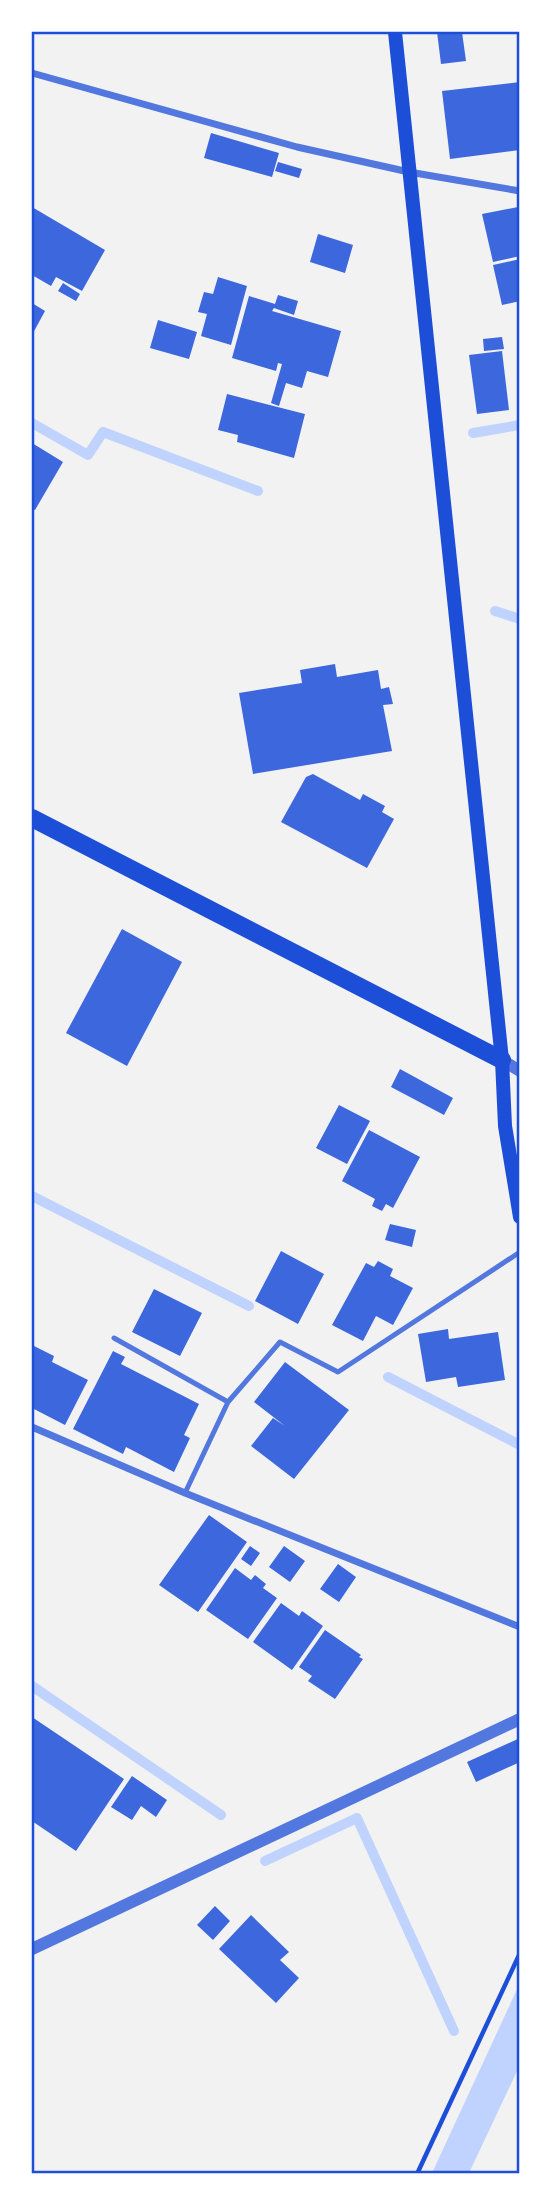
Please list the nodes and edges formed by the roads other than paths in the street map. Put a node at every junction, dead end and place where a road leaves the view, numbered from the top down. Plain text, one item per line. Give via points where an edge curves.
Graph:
1 (396, 32) edge
2 (32, 73) edge
3 (409, 172) junction
4 (520, 191) edge
5 (32, 818) edge
6 (502, 1060) junction
7 (520, 1071) edge
8 (520, 1217) edge
9 (520, 1252) edge
10 (114, 1338) dead end
11 (228, 1402) junction
12 (32, 1427) edge
13 (185, 1493) junction
14 (520, 1627) edge
15 (520, 1719) edge
16 (32, 1949) edge

1 - 3 main road
2 - 3 street
3 - 4 street
3 - 6 main road
5 - 6 main road
6 - 7 street
6 - 8 main road via 505,1126
9 - 11 lane via 338,1372 280,1342
10 - 11 lane
11 - 13 lane
12 - 13 street
13 - 14 street
15 - 16 street

